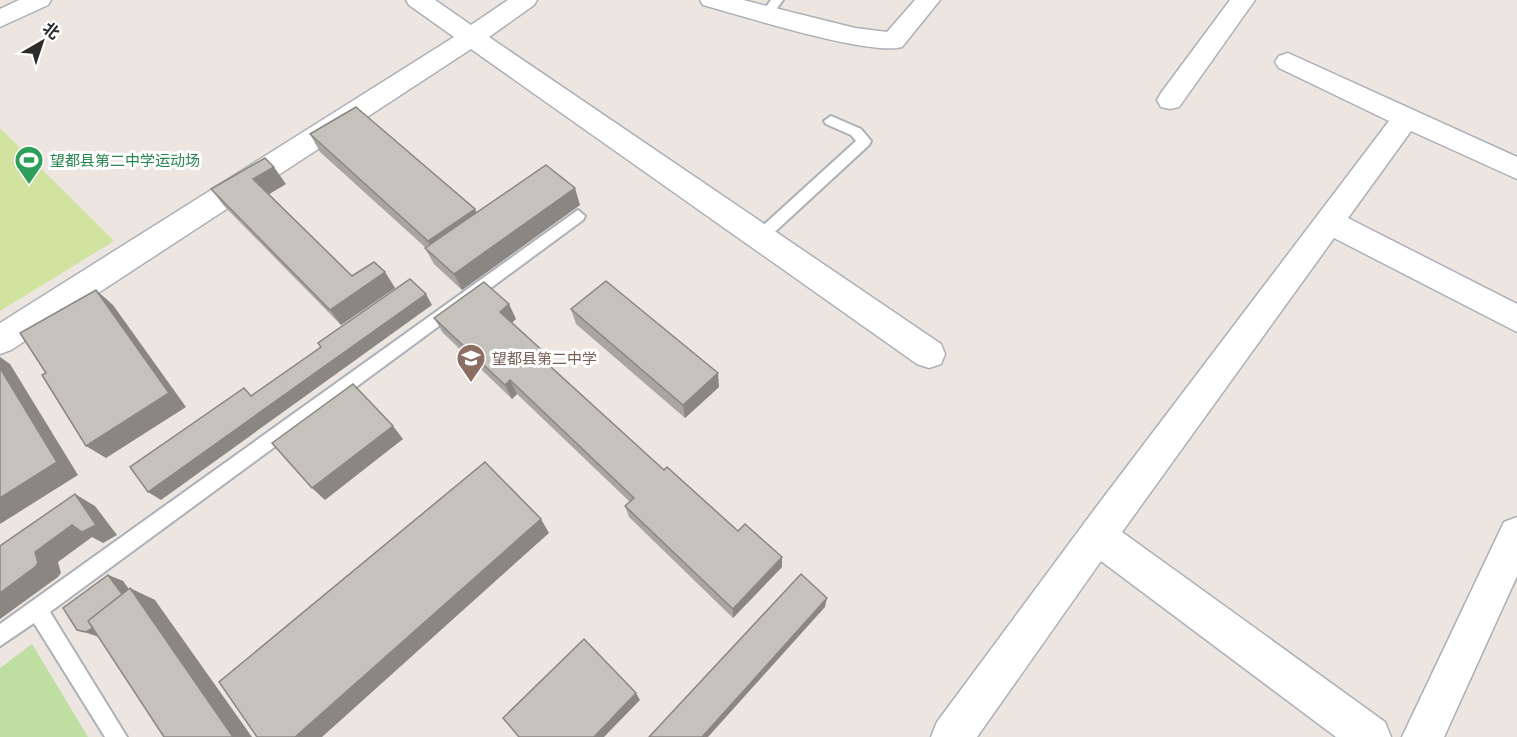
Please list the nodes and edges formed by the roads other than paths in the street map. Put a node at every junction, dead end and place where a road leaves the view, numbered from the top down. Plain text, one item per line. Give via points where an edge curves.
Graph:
1 (39, 0) edge
2 (418, 0) edge
3 (525, 0) edge
4 (712, 0) edge
5 (928, 0) edge
6 (1243, 0) edge
7 (771, 7) edge
8 (0, 19) edge
9 (472, 37) junction
10 (1288, 62) dead end
11 (1170, 100) dead end
12 (1406, 118) junction
13 (831, 121) dead end
14 (1517, 169) edge
15 (578, 216) dead end
16 (1330, 222) junction
17 (761, 236) junction
18 (1517, 319) edge
19 (0, 339) edge
20 (929, 354) dead end
21 (1517, 535) edge
22 (1097, 536) junction
23 (38, 609) junction
24 (0, 636) edge
25 (117, 737) edge
26 (952, 737) edge
27 (1370, 737) edge
28 (1423, 737) edge

1 - 8 street
2 - 9 street
3 - 9 street
4 - 7 street
5 - 7 street via 893,41 855,36
6 - 11 street
9 - 17 street
9 - 19 street
10 - 12 street
12 - 14 street
12 - 16 street
13 - 17 lane via 856,132 864,141
15 - 23 lane
16 - 18 street
16 - 22 street
17 - 20 street
21 - 28 street
22 - 26 street
22 - 27 street
23 - 24 lane
23 - 25 lane

